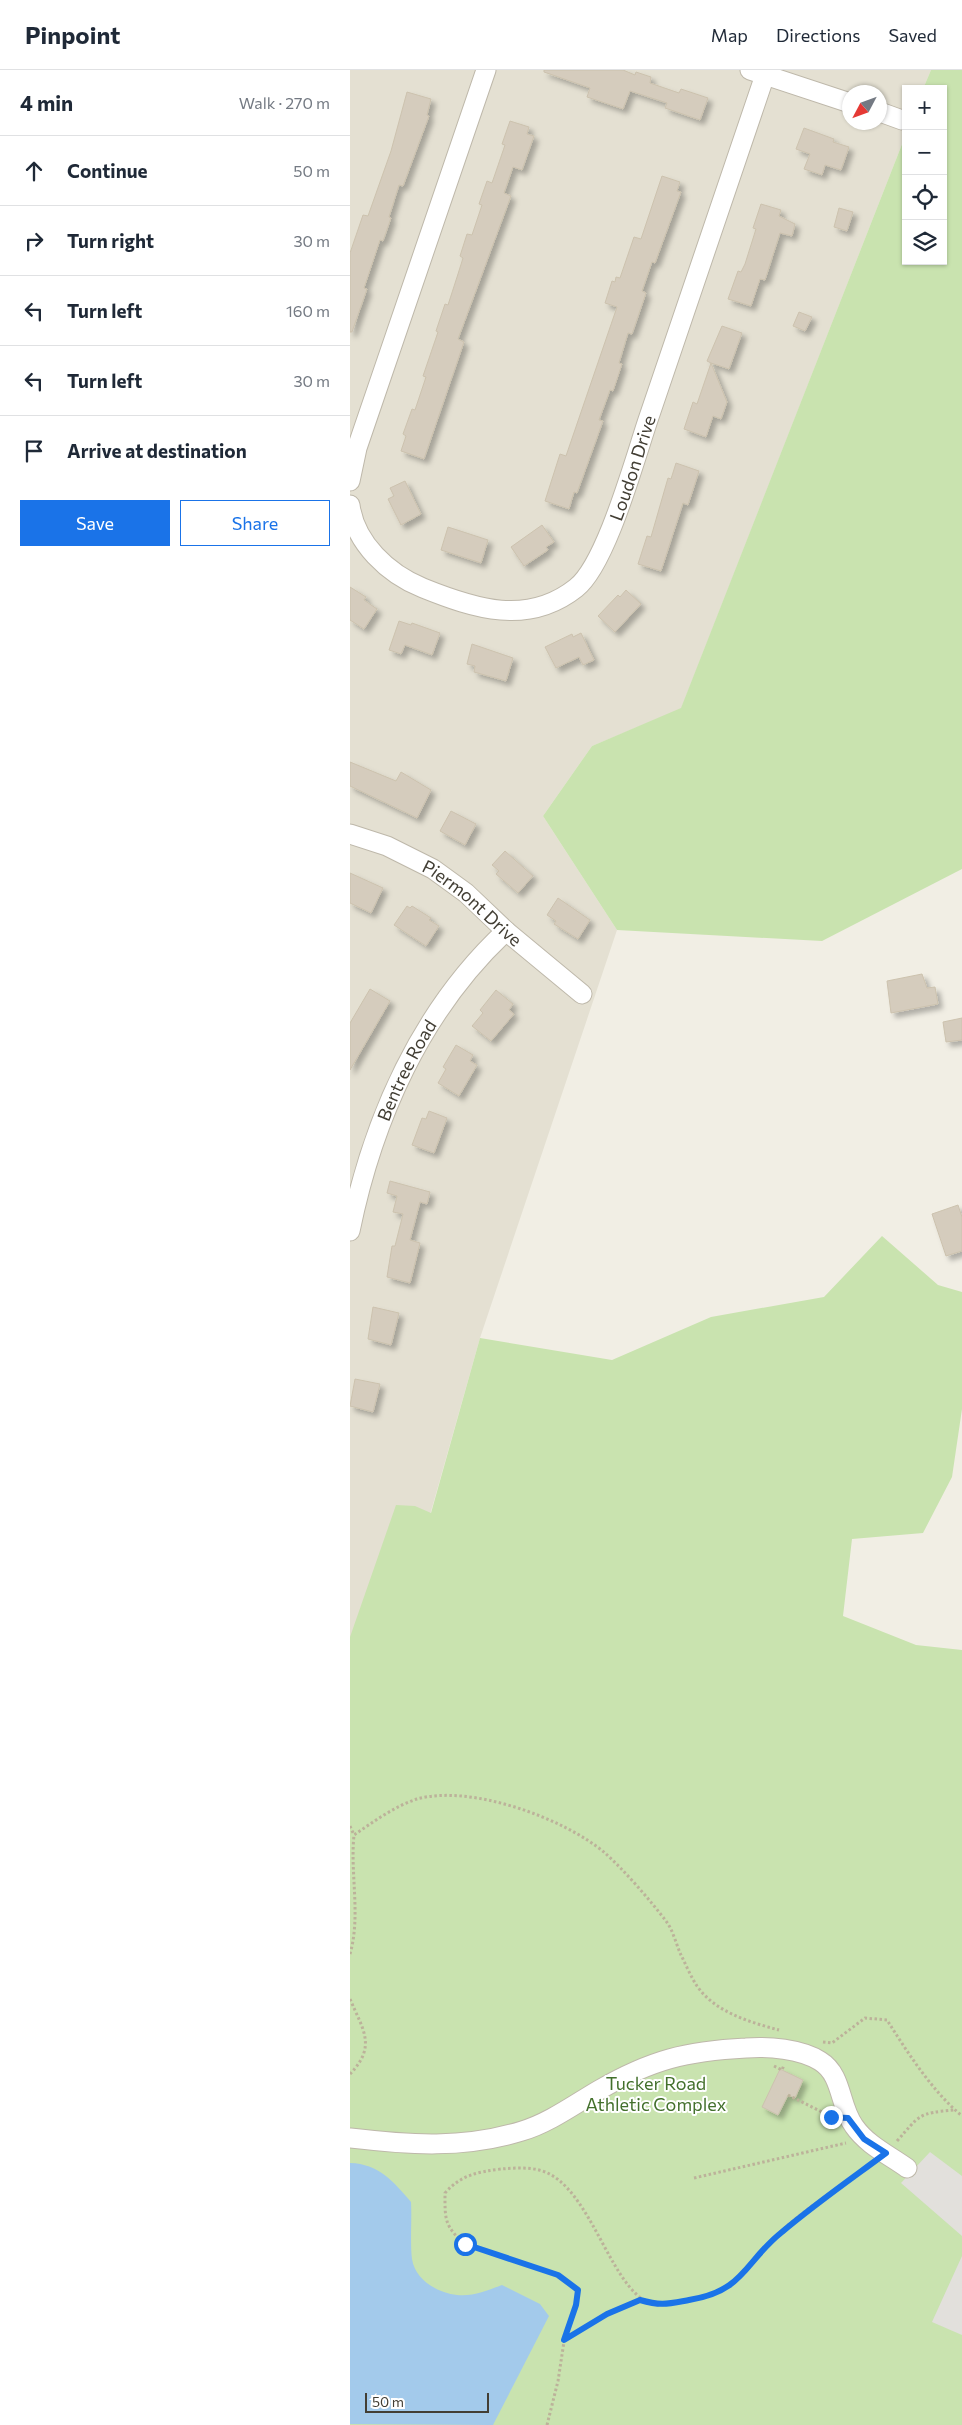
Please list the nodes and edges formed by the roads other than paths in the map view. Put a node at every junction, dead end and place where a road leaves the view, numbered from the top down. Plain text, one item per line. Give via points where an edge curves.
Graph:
1 (486, 70) edge
2 (758, 73) edge
3 (842, 100) edge
4 (887, 115) edge
5 (902, 120) dead end
6 (350, 481) edge
7 (350, 505) edge
8 (350, 834) edge
9 (506, 931) junction
10 (582, 994) dead end
11 (350, 1231) edge
12 (350, 2138) edge
13 (907, 2168) dead end

1 - 6 street via 357,448
2 - 3 street
2 - 7 street, Loudon Drive via 628,478 602,550 586,580 557,602 531,611 503,610 459,600 415,585 384,563 362,541
4 - 5 street
8 - 9 street, Piermont Drive via 387,846 433,869 466,893
9 - 10 street, Piermont Drive
9 - 11 street, Bentree Road via 462,978 408,1060 374,1141
12 - 13 street via 425,2145 489,2140 526,2130 660,2060 706,2051 757,2047 796,2052 826,2065 834,2076 848,2118 864,2139

